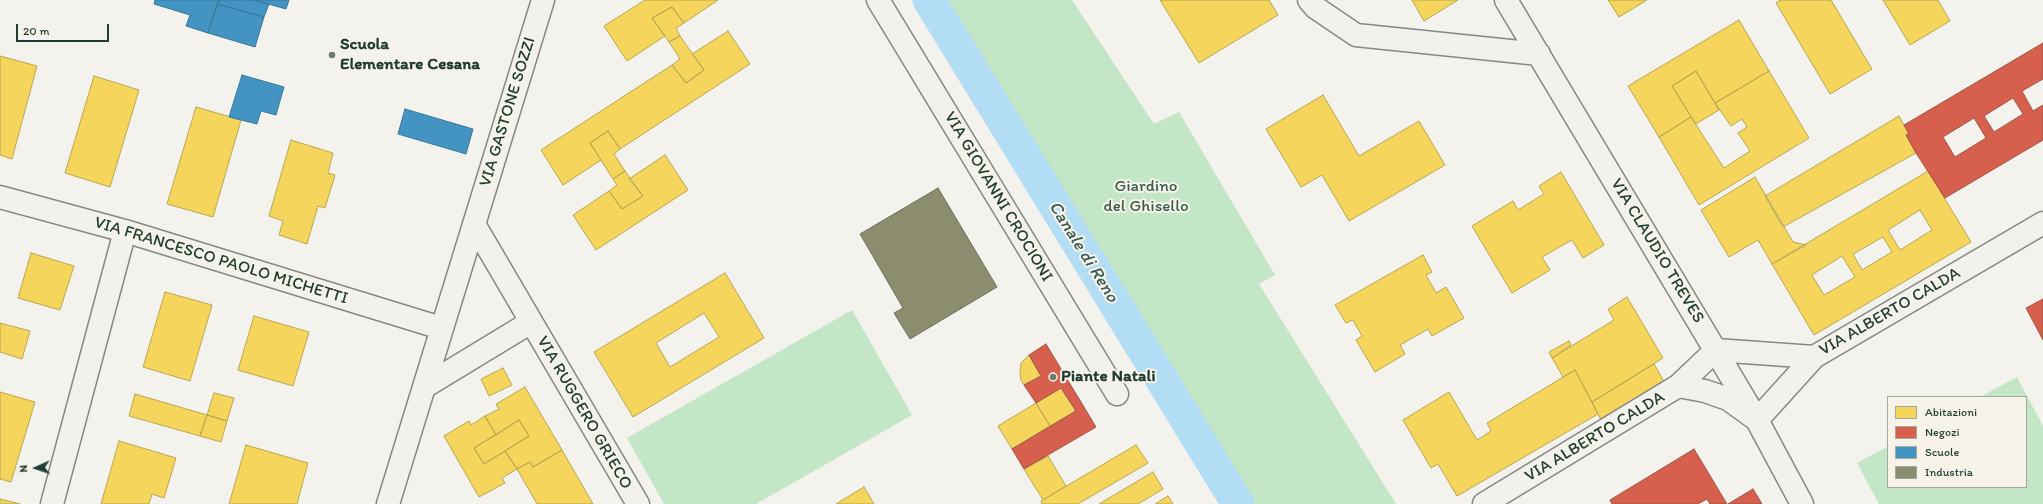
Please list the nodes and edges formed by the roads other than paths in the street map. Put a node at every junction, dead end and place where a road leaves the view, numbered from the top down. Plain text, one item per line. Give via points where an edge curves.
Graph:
1 (543, 0) edge
2 (878, 0) edge
3 (1309, 0) edge
4 (1506, 0) edge
5 (1539, 54) junction
6 (0, 197) edge
7 (2043, 223) edge
8 (474, 224) junction
9 (125, 231) junction
10 (531, 322) junction
11 (441, 328) junction
12 (1716, 350) junction
13 (1814, 357) junction
14 (1678, 386) junction
15 (424, 387) junction
16 (1118, 394) dead end
17 (1757, 420) junction
18 (52, 504) edge
19 (388, 504) edge
20 (638, 504) edge
21 (1484, 504) edge
22 (1802, 504) edge

1 - 8 street, VIA GASTONE SOZZI
2 - 16 street, VIA GIOVANNI CROCIONI
3 - 5 street via 1316,8 1356,35
4 - 5 street, VIA CLAUDIO TREVES
5 - 12 street, VIA CLAUDIO TREVES
6 - 9 street, VIA FRANCESCO PAOLO MICHETTI
7 - 13 street, VIA ALBERTO CALDA
8 - 10 street, VIA RUGGERO GRIECO
8 - 11 street, VIA GASTONE SOZZI
9 - 11 street, VIA FRANCESCO PAOLO MICHETTI
9 - 18 street
10 - 15 street
10 - 20 street, VIA RUGGERO GRIECO
11 - 15 street, VIA GASTONE SOZZI
12 - 13 street, VIA ALBERTO CALDA
12 - 14 street, VIA ALBERTO CALDA
12 - 17 street, VIA CLAUDIO TREVES
13 - 17 street
14 - 17 street via 1705,391 1728,400
14 - 21 street, VIA ALBERTO CALDA
15 - 19 street, VIA GASTONE SOZZI
17 - 22 street, VIA CLAUDIO TREVES

